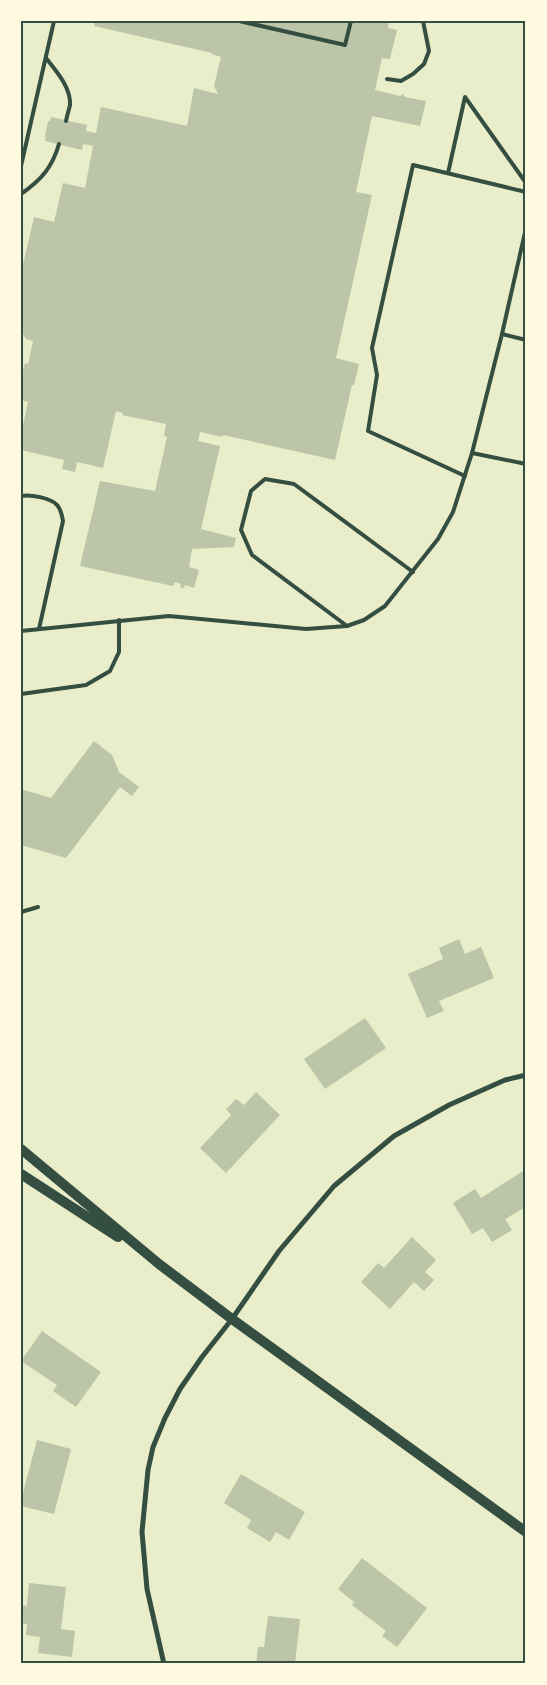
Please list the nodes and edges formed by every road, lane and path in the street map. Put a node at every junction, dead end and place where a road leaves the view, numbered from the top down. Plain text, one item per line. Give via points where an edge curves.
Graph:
1 (54, 21) edge
2 (239, 21) edge
3 (351, 21) edge
4 (424, 21) edge
5 (46, 58) junction
6 (387, 79) dead end
7 (66, 120) dead end
8 (59, 144) dead end
9 (21, 166) edge
10 (448, 173) junction
11 (526, 183) edge
12 (526, 192) edge
13 (21, 194) edge
14 (526, 228) edge
15 (502, 334) junction
16 (526, 340) edge
17 (472, 453) junction
18 (526, 464) edge
19 (465, 476) junction
20 (21, 496) edge
21 (413, 572) junction
22 (119, 620) junction
23 (347, 626) junction
24 (39, 629) junction
25 (21, 631) edge
26 (21, 694) edge
27 (38, 907) dead end
28 (21, 912) edge
29 (526, 1074) edge
30 (21, 1149) edge
31 (21, 1174) edge
32 (158, 1264) junction
33 (232, 1319) junction
34 (526, 1532) edge
35 (164, 1664) edge

1 - 5 lane
2 - 3 lane via 346,45
4 - 6 lane via 429,51 424,64 401,81
5 - 7 lane via 67,89 70,103
5 - 9 lane
8 - 13 lane via 47,172
10 - 11 lane via 464,97
10 - 12 lane
10 - 19 lane via 413,165 372,348 377,375 368,430
14 - 15 lane
15 - 16 lane
15 - 17 lane
17 - 18 lane
17 - 19 lane
19 - 21 lane via 453,512
20 - 24 lane via 57,504 63,521
21 - 23 lane via 385,606 364,620
21 - 23 lane via 294,484 264,479 251,491 241,530 252,555
22 - 23 lane via 169,616 306,629
22 - 24 lane
22 - 26 lane via 119,652 110,671 86,685
24 - 25 lane
27 - 28 lane
29 - 33 street via 441,1109 394,1136 334,1186 279,1251
30 - 32 main road
31 - 32 main road
32 - 33 main road
33 - 34 main road
33 - 35 street via 180,1389 153,1448 148,1470 142,1532 147,1589

